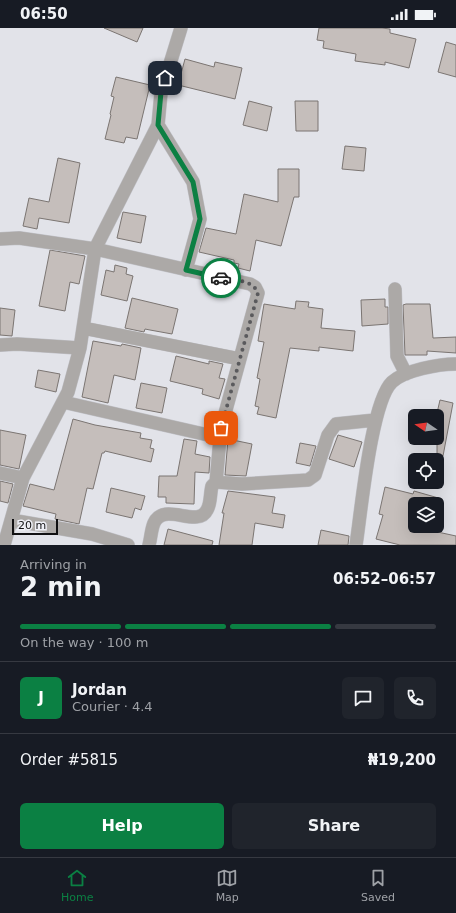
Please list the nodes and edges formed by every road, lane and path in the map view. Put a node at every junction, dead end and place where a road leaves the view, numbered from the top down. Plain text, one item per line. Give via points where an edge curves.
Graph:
1 (181, 28) edge
2 (158, 125) junction
3 (0, 239) edge
4 (95, 249) junction
5 (186, 270) junction
6 (395, 289) dead end
7 (83, 328) junction
8 (0, 346) edge
9 (80, 348) junction
10 (240, 360) junction
11 (456, 364) edge
12 (406, 374) junction
13 (63, 402) junction
14 (375, 420) junction
15 (221, 428) junction
16 (0, 473) edge
17 (23, 478) junction
18 (216, 482) junction
19 (11, 520) junction
20 (4, 545) edge
21 (128, 545) edge
22 (149, 545) edge
23 (356, 545) edge

1 - 2 street via 161,92
2 - 4 street
2 - 5 street via 193,182 200,219
3 - 4 street via 19,238
4 - 5 street
4 - 7 street
5 - 10 street via 255,287 258,293
6 - 12 street via 397,356
7 - 9 street
7 - 10 street
8 - 9 street via 17,344
9 - 13 street
10 - 15 street
11 - 12 street via 442,364
12 - 14 street via 392,382
13 - 15 street via 208,435 215,434
13 - 17 street
14 - 18 street via 336,424 328,435 315,475 308,480 242,484
14 - 23 street
15 - 18 street
16 - 17 street
17 - 19 street
18 - 22 street via 212,486 208,510 203,516 196,518 170,513 162,516 154,522
19 - 20 street
19 - 21 street via 92,534

